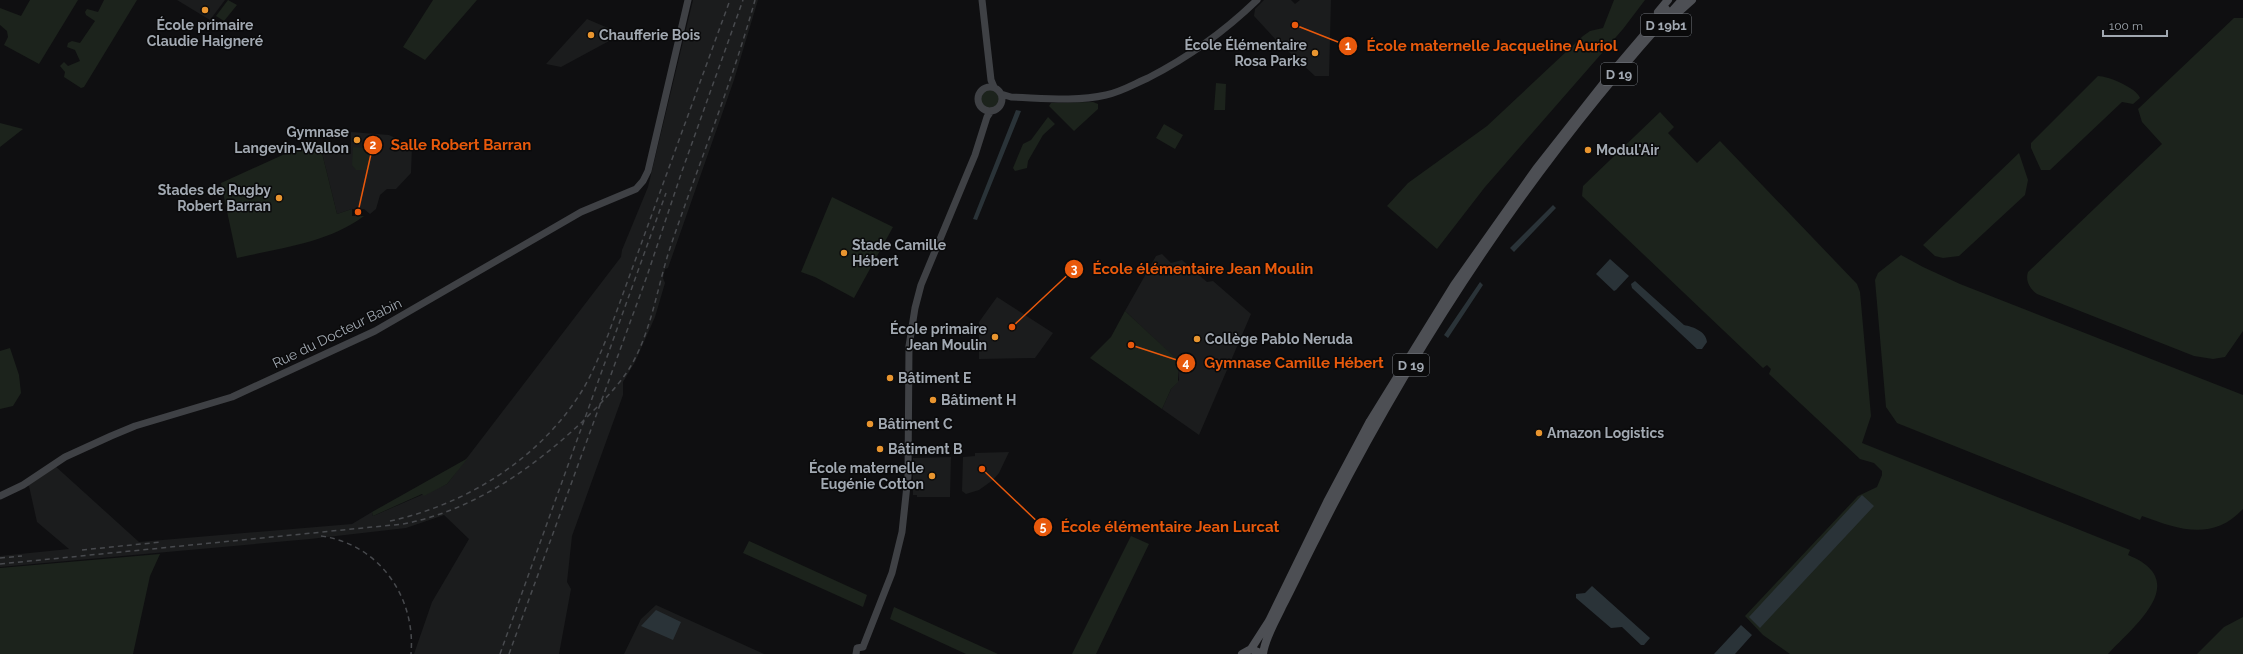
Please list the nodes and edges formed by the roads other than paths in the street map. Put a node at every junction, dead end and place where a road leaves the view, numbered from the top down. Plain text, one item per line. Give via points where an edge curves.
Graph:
1 (688, 0) edge
2 (982, 0) edge
3 (1257, 0) edge
4 (1668, 0) edge
5 (1675, 0) edge
6 (1682, 0) edge
7 (1692, 0) edge
8 (1639, 48) junction
9 (991, 85) junction
10 (1001, 94) junction
11 (1011, 97) junction
12 (1001, 102) junction
13 (988, 113) junction
14 (1563, 134) junction
15 (0, 496) edge
16 (1252, 649) junction
17 (865, 650) edge
18 (856, 654) edge
19 (1242, 654) edge
20 (1262, 654) edge

1 - 15 street, Rue du Docteur Babin via 648,171 631,192 588,208 420,306 326,355 232,397 130,428 76,452
2 - 9 street
3 - 11 street via 1202,47 1165,70 1127,88 1107,95 1084,98
4 - 14 main road via 1606,74
5 - 14 main road, D 19 via 1652,24
6 - 8 main road, D 19
7 - 8 main road, D 19b1 via 1650,42
8 - 20 main road, D 19 via 1542,170 1495,234 1433,328 1348,474 1277,617
9 - 10 street
9 - 13 street via 980,91 978,96 979,105
10 - 11 street
10 - 12 street
11 - 12 street
12 - 13 street via 998,108
13 - 17 street via 979,145 921,285 909,346 908,476 902,532 892,573
14 - 16 main road, D 19 via 1482,243 1404,364 1342,472 1269,621
16 - 19 main road
16 - 20 main road
17 - 18 street via 857,648

